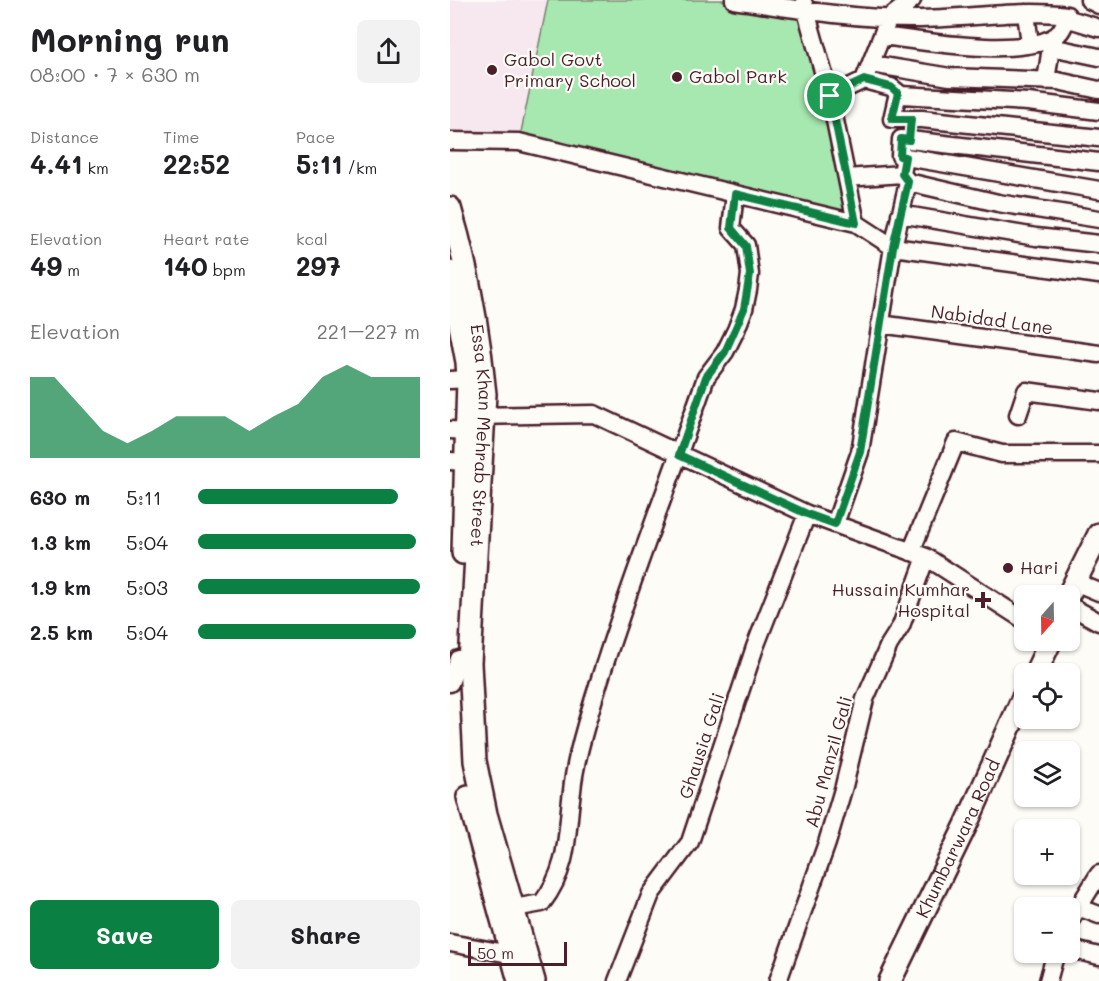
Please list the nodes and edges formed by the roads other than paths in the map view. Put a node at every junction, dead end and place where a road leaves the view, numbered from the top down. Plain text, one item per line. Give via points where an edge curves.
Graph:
1 (734, 0) edge
2 (912, 0) edge
3 (1089, 0) edge
4 (805, 5) edge
5 (1099, 5) edge
6 (1026, 13) junction
7 (889, 18) junction
8 (1066, 18) junction
9 (1099, 28) edge
10 (882, 36) junction
11 (1030, 44) junction
12 (1099, 57) edge
13 (871, 64) junction
14 (864, 80) junction
15 (1046, 81) junction
16 (1099, 90) edge
17 (898, 93) junction
18 (830, 96) junction
19 (1099, 111) edge
20 (911, 119) junction
21 (1042, 132) junction
22 (1099, 138) edge
23 (909, 140) junction
24 (450, 141) edge
25 (1039, 155) junction
26 (905, 157) junction
27 (1099, 162) edge
28 (847, 178) junction
29 (905, 178) junction
30 (1099, 190) edge
31 (735, 194) junction
32 (450, 208) edge
33 (900, 214) junction
34 (1099, 219) edge
35 (856, 223) junction
36 (1099, 244) edge
37 (893, 247) junction
38 (1099, 275) edge
39 (451, 282) edge
40 (454, 317) edge
41 (880, 324) junction
42 (457, 348) edge
43 (1099, 354) edge
44 (459, 380) edge
45 (1099, 401) edge
46 (1018, 415) dead end
47 (467, 423) edge
48 (1099, 454) edge
49 (679, 455) junction
50 (458, 462) edge
51 (807, 514) junction
52 (457, 517) edge
53 (835, 524) junction
54 (1099, 534) edge
55 (918, 554) junction
56 (457, 557) edge
57 (1074, 585) edge
58 (1080, 590) edge
59 (1099, 592) edge
60 (1080, 612) edge
61 (1014, 614) edge
62 (1099, 622) edge
63 (464, 658) junction
64 (450, 683) edge
65 (1014, 717) edge
66 (1099, 874) edge
67 (1080, 904) edge
68 (514, 908) junction
69 (1080, 914) edge
70 (1099, 915) edge
71 (450, 943) edge
72 (1080, 951) edge
73 (519, 956) junction
74 (1099, 956) edge
75 (1053, 963) edge
76 (519, 981) edge
77 (534, 981) edge
78 (617, 981) edge
79 (778, 981) edge
80 (890, 981) edge
81 (1048, 981) edge

1 - 4 street
2 - 7 street
3 - 5 street
4 - 7 street
4 - 18 street
6 - 7 street
6 - 8 street via 1067,15
6 - 11 street
7 - 10 street
8 - 9 street
8 - 11 street via 1056,35
10 - 11 street via 982,48
10 - 13 street
12 - 15 street via 1051,47
13 - 14 street
13 - 15 street via 950,77
14 - 17 street via 891,87
14 - 18 street
15 - 16 street
17 - 19 street
17 - 20 street via 892,119
18 - 28 street
20 - 21 street
20 - 23 street
21 - 22 street
21 - 25 street
23 - 25 street
23 - 26 street via 901,139 900,156
24 - 31 street via 519,142
25 - 27 street
26 - 29 street
26 - 30 street
28 - 29 street
28 - 35 street
29 - 33 street
29 - 34 street via 998,203
31 - 35 street
31 - 49 street via 731,228 746,246 750,274 744,309 725,352 706,377
32 - 47 main road, Essa Khan Mehrab Street via 470,291 485,394
33 - 36 street
33 - 37 street
35 - 37 street
37 - 38 street
37 - 41 street
39 - 40 main road, Essa Khan Mehrab Street
40 - 42 main road, Essa Khan Mehrab Street
41 - 43 street, Nabidad Lane
41 - 53 street via 860,452
42 - 44 main road, Essa Khan Mehrab Street
44 - 47 main road, Essa Khan Mehrab Street
45 - 46 street via 1026,391
47 - 49 street via 594,414
47 - 50 main road, Essa Khan Mehrab Street
47 - 63 main road, Essa Khan Mehrab Street
48 - 55 street, Abu Manzil Gali via 1002,454 956,442
49 - 51 street
49 - 68 street via 585,727 572,789 565,857 553,889 542,903
50 - 52 main road, Essa Khan Mehrab Street
51 - 53 street
51 - 78 street, Ghausia Gali via 755,647 690,842 651,894
52 - 56 main road, Essa Khan Mehrab Street
53 - 55 street
54 - 57 main road
55 - 61 street
55 - 79 street, Abu Manzil Gali via 901,626 865,699 827,843
56 - 63 main road, Essa Khan Mehrab Street
58 - 59 street
60 - 62 street
63 - 64 street
63 - 68 main road, Essa Khan Mehrab Street via 475,761
63 - 73 main road, Essa Khan Mehrab Street via 463,761 468,798
65 - 80 main road, Khumbarwara Road
66 - 67 street
68 - 73 main road, Essa Khan Mehrab Street
69 - 70 street
71 - 73 street
72 - 74 street
73 - 76 main road, Essa Khan Mehrab Street
73 - 77 main road, Essa Khan Mehrab Street
75 - 81 street

